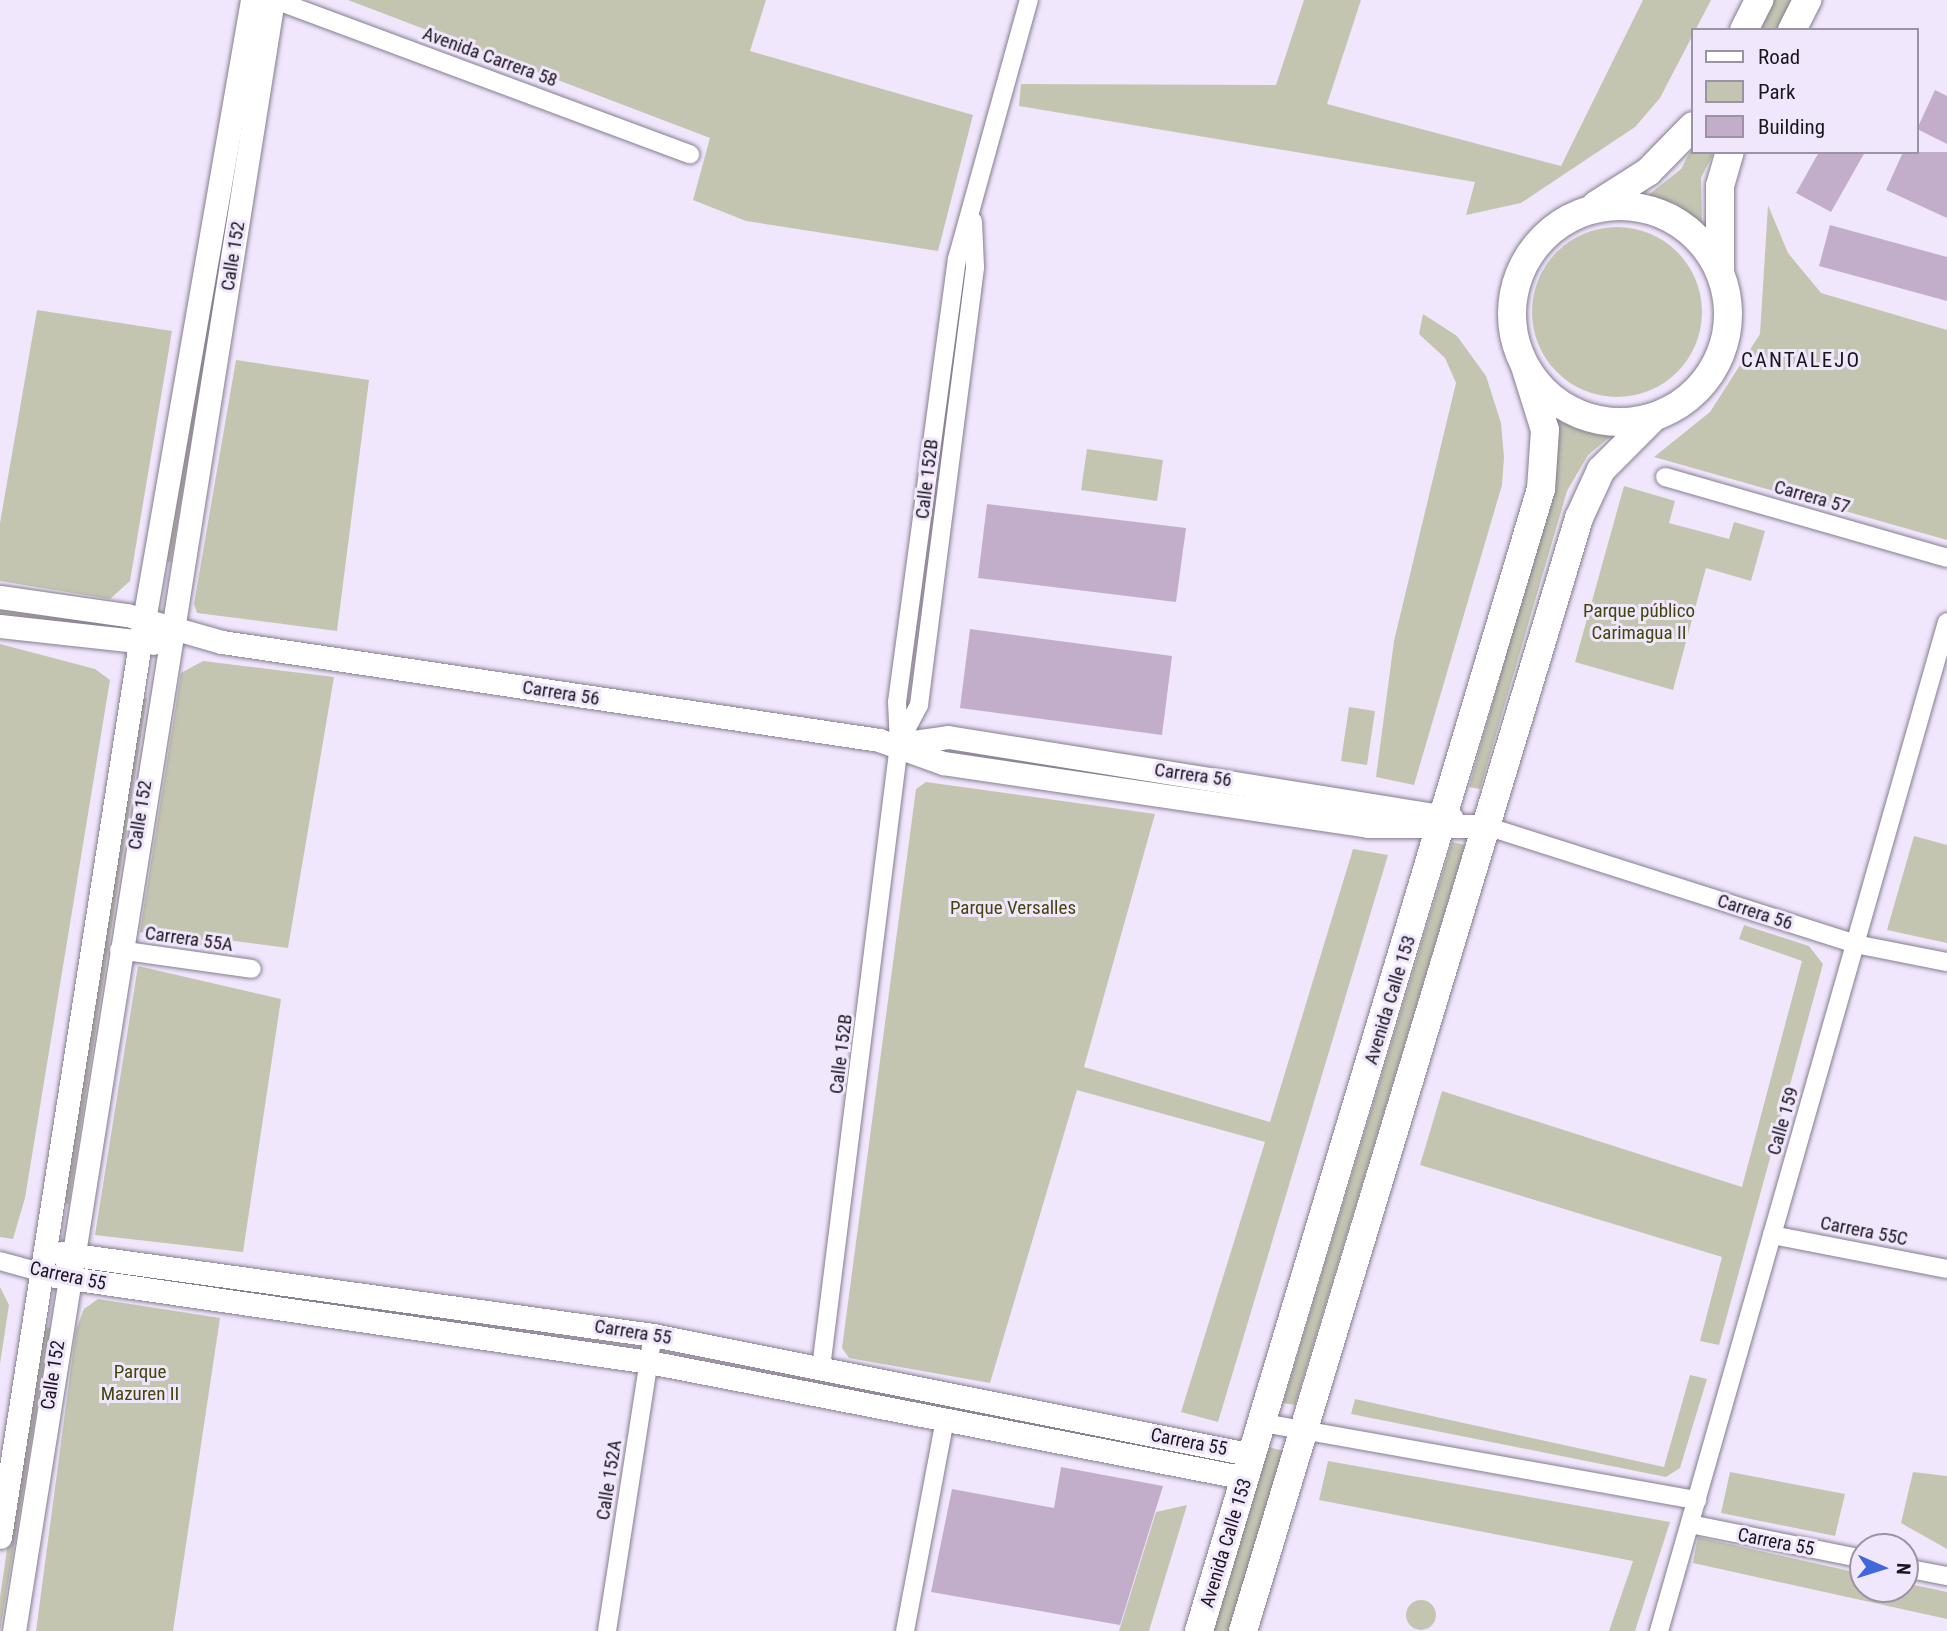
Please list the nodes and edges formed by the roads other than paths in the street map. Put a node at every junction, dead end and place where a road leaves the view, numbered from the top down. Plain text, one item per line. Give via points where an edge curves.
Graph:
1 (252, 0) edge
2 (274, 0) edge
3 (1029, 0) edge
4 (1759, 0) edge
5 (1807, 0) edge
6 (1745, 28) edge
7 (1792, 28) edge
8 (1692, 127) edge
9 (690, 154) dead end
10 (1730, 154) edge
11 (1585, 211) junction
12 (1721, 276) junction
13 (1525, 366) junction
14 (1654, 417) junction
15 (1665, 477) dead end
16 (1947, 558) edge
17 (0, 597) edge
18 (144, 620) junction
19 (1947, 622) edge
20 (0, 626) edge
21 (169, 635) junction
22 (140, 643) junction
23 (899, 744) junction
24 (1443, 821) junction
25 (1486, 826) junction
26 (1855, 944) junction
27 (120, 950) junction
28 (1947, 962) edge
29 (253, 969) dead end
30 (1772, 1235) junction
31 (72, 1251) junction
32 (4, 1262) edge
33 (41, 1264) junction
34 (1947, 1269) edge
35 (68, 1280) junction
36 (653, 1335) junction
37 (649, 1362) junction
38 (821, 1368) junction
39 (945, 1420) junction
40 (1263, 1423) junction
41 (1303, 1431) junction
42 (1167, 1438) junction
43 (1162, 1462) junction
44 (1250, 1467) junction
45 (1697, 1500) junction
46 (1690, 1524) junction
47 (0, 1537) edge
48 (1849, 1556) edge
49 (1919, 1571) edge
50 (1947, 1576) edge
51 (14, 1631) edge
52 (607, 1631) edge
53 (905, 1631) edge
54 (1199, 1631) edge
55 (1243, 1631) edge
56 (1659, 1631) edge

1 - 18 street, Calle 152
2 - 9 street, Avenida Carrera 58
2 - 21 street, Calle 152
3 - 23 street, Calle 152B via 973,213 975,267 919,705
4 - 6 main road
5 - 7 main road
8 - 11 main road via 1648,172
10 - 12 main road via 1718,209
11 - 12 main road via 1632,206 1676,221 1710,255
11 - 13 main road via 1546,233 1519,274 1512,322
12 - 14 main road via 1728,310 1717,361 1684,401
13 - 14 main road via 1549,396 1581,415 1618,422
13 - 24 main road, Avenida Calle 153 via 1545,430 1545,467
14 - 25 main road via 1613,454 1591,486
15 - 16 street, Carrera 57
17 - 18 street, Carrera 56
18 - 21 street, Carrera 56
18 - 22 street, Calle 152
19 - 26 street, Calle 159
20 - 22 street, Carrera 56
21 - 22 street, Carrera 56
21 - 23 street, Carrera 56
21 - 27 street, Calle 152
22 - 33 street, Calle 152
23 - 24 street, Carrera 56 via 948,737
23 - 38 street, Calle 152B
24 - 25 street, Carrera 56
24 - 40 main road, Avenida Calle 153
25 - 26 street, Carrera 56
25 - 41 main road
26 - 28 street, Carrera 56
26 - 30 street, Calle 159
27 - 29 street, Carrera 55A
27 - 31 street, Calle 152
30 - 34 street, Carrera 55C
30 - 45 street, Calle 159
31 - 33 street, Carrera 55
31 - 35 street, Calle 152
31 - 36 street, Carrera 55
32 - 33 street, Carrera 55
33 - 35 street, Carrera 55
33 - 47 street, Calle 152
35 - 37 street, Carrera 55
35 - 51 street, Calle 152
36 - 37 street, Calle 152A
36 - 38 street, Carrera 55
37 - 39 street, Carrera 55
37 - 52 street, Calle 152A
38 - 42 street, Carrera 55
39 - 43 street, Carrera 55
39 - 53 street
40 - 41 street
40 - 44 main road, Avenida Calle 153
41 - 45 street
41 - 55 main road
42 - 43 street
42 - 44 street, Carrera 55
43 - 44 street, Carrera 55
44 - 54 main road, Avenida Calle 153
45 - 46 street, Calle 159
46 - 48 street, Carrera 55
46 - 56 street, Calle 159
49 - 50 street

